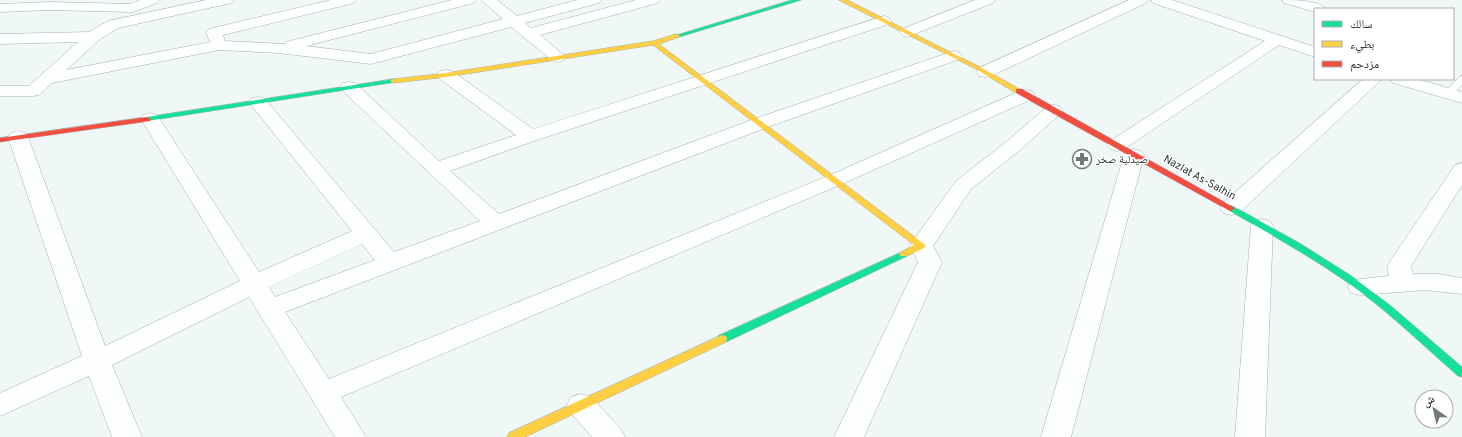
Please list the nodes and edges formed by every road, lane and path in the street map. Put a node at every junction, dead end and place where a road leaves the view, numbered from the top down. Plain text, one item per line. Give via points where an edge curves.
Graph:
1 (152, 0) edge
2 (226, 0) edge
3 (349, 0) edge
4 (469, 0) edge
5 (488, 0) edge
6 (594, 0) edge
7 (653, 0) edge
8 (798, 0) edge
9 (842, 0) edge
10 (988, 0) edge
11 (1141, 0) edge
12 (1158, 0) edge
13 (1290, 0) edge
14 (92, 4) edge
15 (10, 5) edge
16 (1316, 8) edge
17 (513, 20) junction
18 (884, 21) junction
19 (907, 32) junction
20 (529, 33) junction
21 (93, 37) junction
22 (0, 39) edge
23 (1278, 39) junction
24 (654, 43) junction
25 (219, 45) junction
26 (279, 48) junction
27 (1314, 52) edge
28 (954, 56) junction
29 (558, 57) junction
30 (985, 72) junction
31 (446, 75) junction
32 (46, 79) junction
33 (1462, 79) edge
34 (1373, 80) edge
35 (1402, 80) edge
36 (704, 81) junction
37 (349, 87) junction
38 (0, 91) edge
39 (1026, 95) junction
40 (1455, 96) edge
41 (258, 102) junction
42 (1054, 110) junction
43 (150, 119) junction
44 (761, 123) junction
45 (530, 136) junction
46 (9, 139) edge
47 (1125, 150) junction
48 (436, 169) junction
49 (1462, 169) edge
50 (835, 180) junction
51 (1231, 208) junction
52 (496, 223) junction
53 (1262, 226) junction
54 (366, 234) junction
55 (921, 246) junction
56 (390, 263) junction
57 (1403, 283) junction
58 (254, 284) junction
59 (1462, 286) edge
60 (1360, 287) junction
61 (270, 308) junction
62 (97, 361) junction
63 (1462, 374) edge
64 (323, 393) junction
65 (0, 405) edge
66 (581, 405) junction
67 (127, 437) edge
68 (351, 437) edge
69 (513, 437) edge
70 (610, 437) edge
71 (849, 437) edge
72 (1056, 437) edge
73 (1250, 437) edge

1 - 14 street via 133,8
2 - 21 street via 113,24
3 - 25 street via 214,32
4 - 26 street
5 - 17 street
6 - 17 street
7 - 20 street
8 - 24 street
9 - 18 street, Nazlat As-Salhin
10 - 19 street
11 - 30 street
12 - 23 street
13 - 16 street
14 - 15 street
17 - 20 street
17 - 26 street via 371,59
18 - 19 street, Nazlat As-Salhin
18 - 36 street
19 - 28 street, Nazlat As-Salhin
20 - 29 street
21 - 22 street
21 - 32 street
23 - 27 street
23 - 47 street
24 - 29 street
24 - 36 street
25 - 26 street
25 - 32 street
28 - 30 street, Nazlat As-Salhin
28 - 44 street
29 - 31 street
30 - 39 street, Nazlat As-Salhin
31 - 37 street
31 - 45 street
32 - 38 street via 33,91
33 - 40 lane
34 - 51 street
35 - 40 street
36 - 44 street
36 - 45 street
37 - 41 street
37 - 48 street
39 - 42 street, Nazlat As-Salhin
39 - 50 street
41 - 43 street
41 - 54 street
42 - 47 street, Nazlat As-Salhin
42 - 55 street via 964,185
43 - 46 street
43 - 58 street
44 - 50 street
44 - 52 street
45 - 48 street
46 - 62 street
47 - 51 street, Nazlat As-Salhin
47 - 72 street
48 - 52 street
49 - 57 street via 1400,266
50 - 55 street
50 - 64 street
51 - 53 street, Nazlat As-Salhin
52 - 56 street
53 - 60 street, Nazlat As-Salhin
53 - 73 street
54 - 56 street
54 - 58 street
55 - 66 street
55 - 71 street via 930,262
56 - 61 street
57 - 59 street via 1451,283
57 - 60 street
58 - 61 street
58 - 62 street
60 - 63 street, Nazlat As-Salhin
61 - 64 street
62 - 65 street
62 - 67 street
64 - 68 street
66 - 69 street
66 - 70 street

